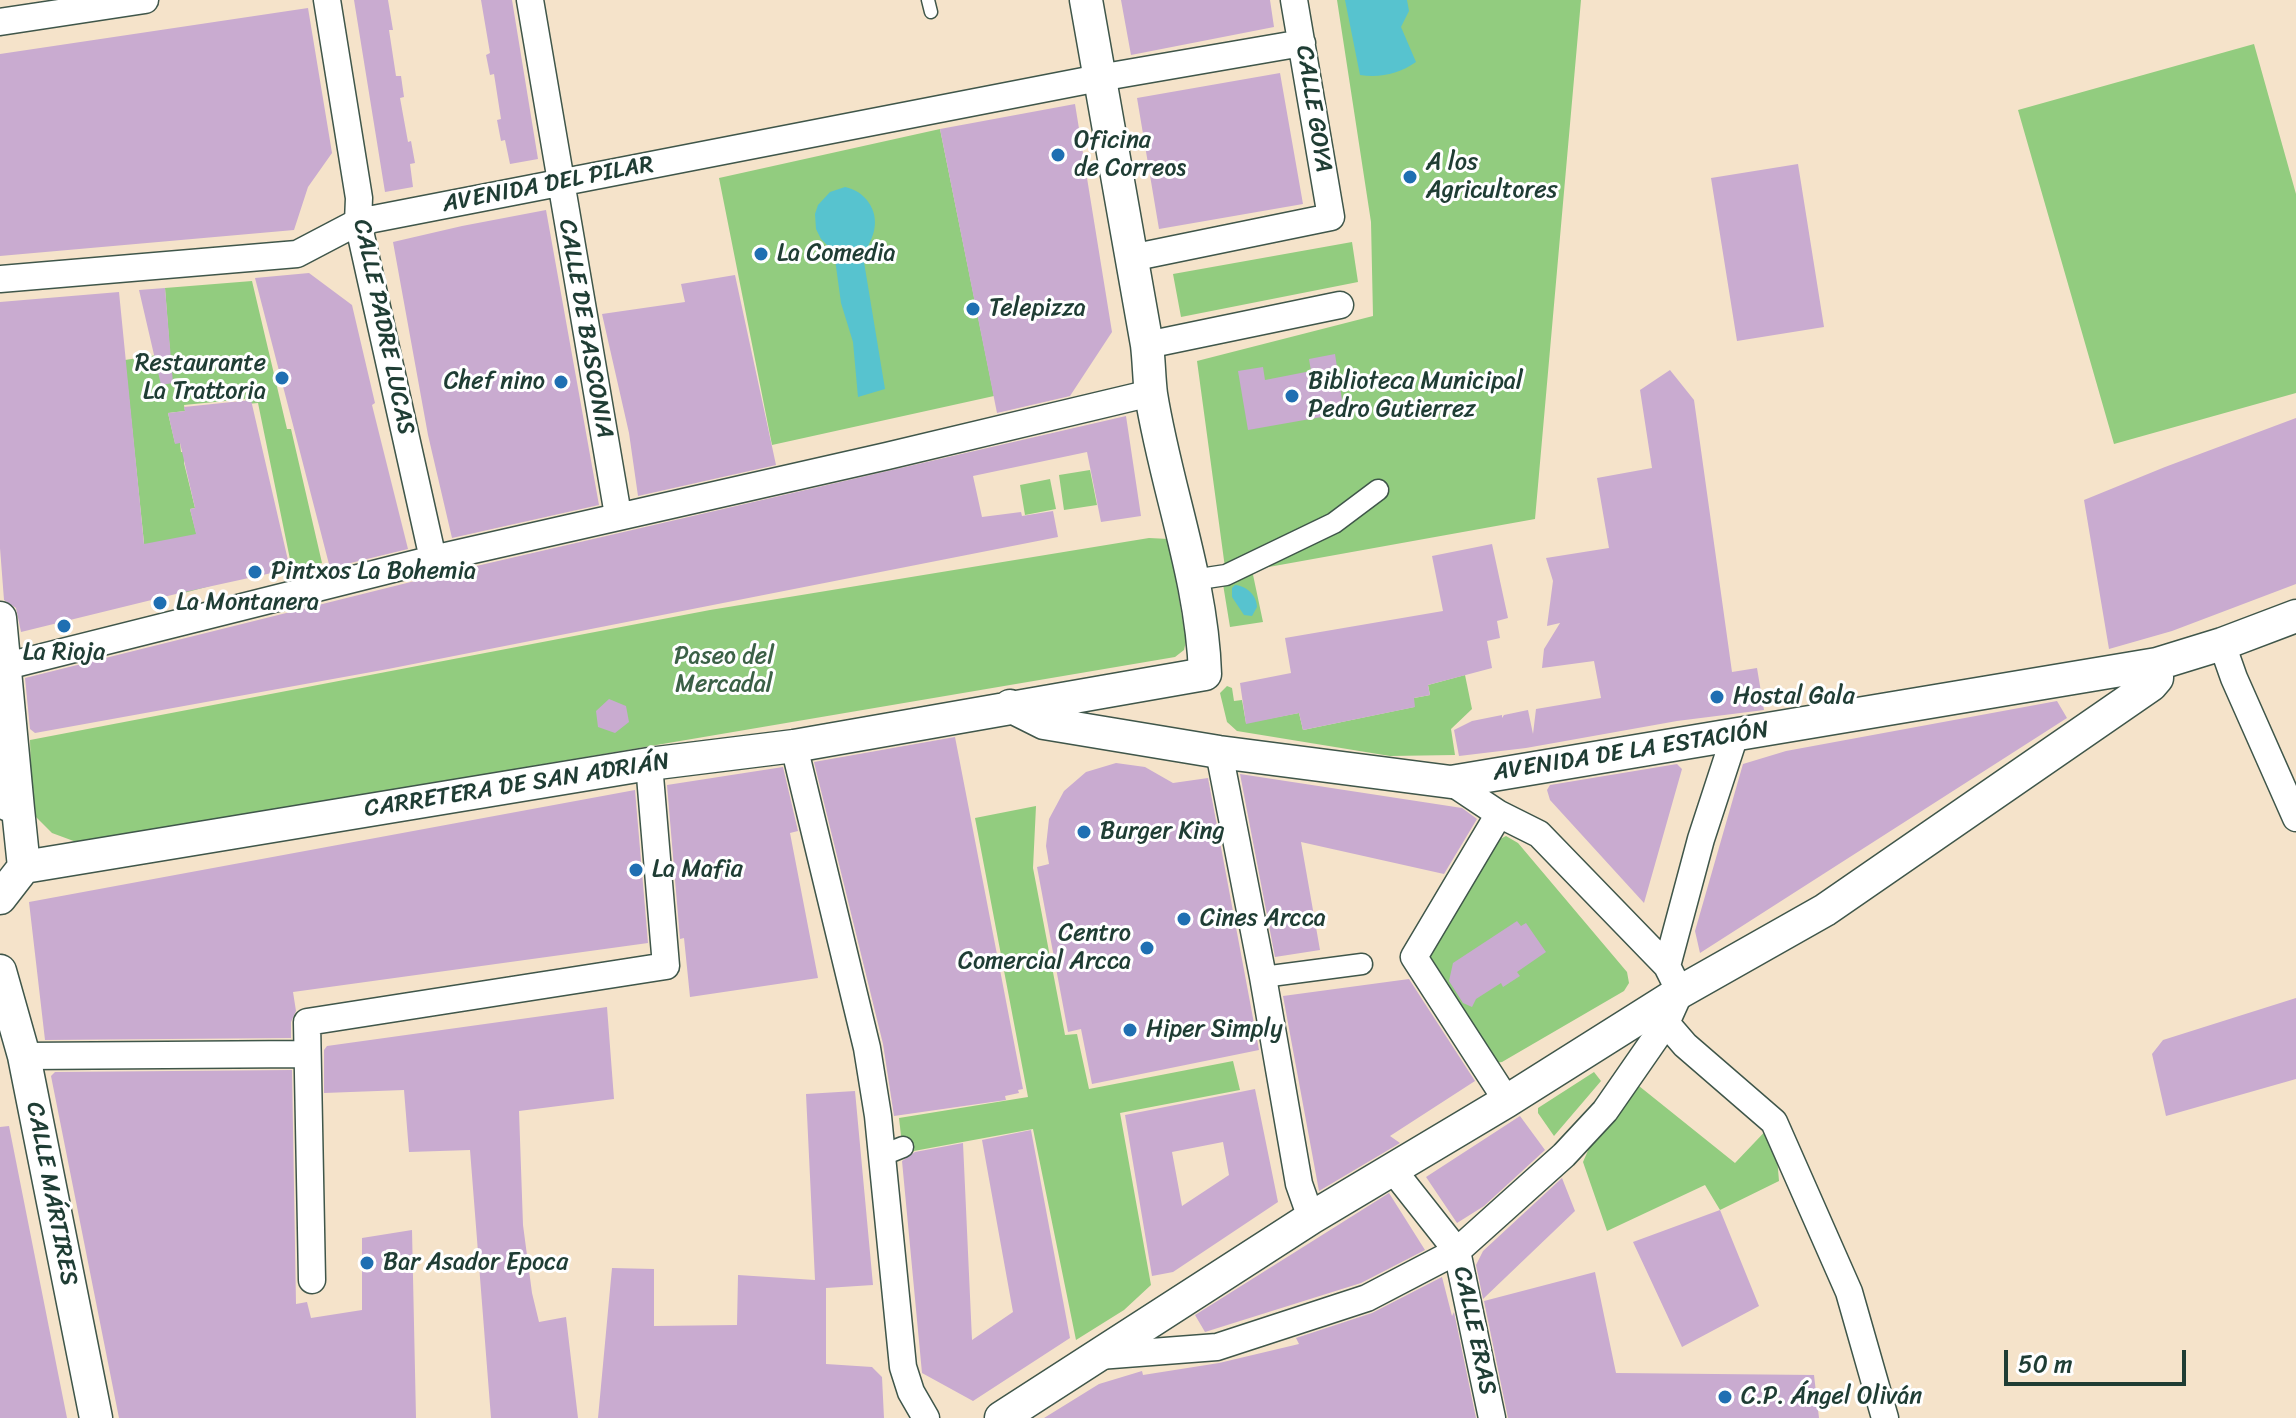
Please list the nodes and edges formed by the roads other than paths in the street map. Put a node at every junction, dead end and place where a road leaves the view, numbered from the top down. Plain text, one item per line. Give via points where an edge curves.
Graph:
1 (145, 0) edge
2 (327, 0) edge
3 (530, 0) edge
4 (1086, 0) edge
5 (1294, 0) edge
6 (0, 22) edge
7 (1302, 43) junction
8 (1099, 78) junction
9 (560, 183) junction
10 (358, 222) junction
11 (1131, 258) junction
12 (0, 279) edge
13 (1340, 305) dead end
14 (1147, 345) junction
15 (1151, 393) junction
16 (1378, 490) dead end
17 (618, 515) junction
18 (433, 559) junction
19 (1193, 580) junction
20 (2296, 616) edge
21 (0, 622) edge
22 (2222, 644) junction
23 (2157, 664) junction
24 (3, 667) junction
25 (1010, 706) junction
26 (1735, 735) junction
27 (794, 746) junction
28 (1219, 752) junction
29 (649, 764) junction
30 (1451, 782) junction
31 (9, 805) edge
32 (1499, 814) junction
33 (2296, 818) edge
34 (24, 867) junction
35 (0, 898) edge
36 (1362, 964) dead end
37 (0, 971) edge
38 (1263, 977) junction
39 (1674, 979) junction
40 (1666, 1023) junction
41 (306, 1054) junction
42 (24, 1056) junction
43 (1507, 1101) junction
44 (1393, 1170) junction
45 (1311, 1218) junction
46 (1457, 1251) junction
47 (312, 1280) dead end
48 (1095, 1357) junction
49 (96, 1418) edge
50 (926, 1418) edge
51 (1001, 1418) edge
52 (1492, 1418) edge
53 (1885, 1418) edge

1 - 6 street
2 - 10 street, CALLE PADRE LUCAS via 359,198
3 - 9 street, CALLE DE BASCONIA
4 - 8 street
5 - 7 street, CALLE GOYA
7 - 8 street, AVENIDA DEL PILAR
7 - 11 street, CALLE GOYA via 1331,217
8 - 9 street, AVENIDA DEL PILAR
8 - 11 street
9 - 10 street, AVENIDA DEL PILAR
9 - 17 street, CALLE DE BASCONIA
10 - 12 street, AVENIDA DEL PILAR via 297,254
10 - 18 street, CALLE PADRE LUCAS
11 - 14 street
13 - 14 street
14 - 15 street
15 - 17 street
15 - 19 street
16 - 19 street via 1334,523 1226,575
17 - 18 street
18 - 24 street
19 - 25 street, CARRETERA DE SAN ADRIÁN via 1205,674
20 - 22 street, AVENIDA DE LA ESTACIÓN
21 - 24 street
22 - 23 street, AVENIDA DE LA ESTACIÓN
22 - 33 street
23 - 26 street, AVENIDA DE LA ESTACIÓN
23 - 39 street via 2151,685 1825,910
24 - 31 street
25 - 27 street, CARRETERA DE SAN ADRIÁN
25 - 28 street, AVENIDA DE LA ESTACIÓN via 1044,723
26 - 30 street, AVENIDA DE LA ESTACIÓN
26 - 39 street via 1701,839
27 - 29 street, CARRETERA DE SAN ADRIÁN
27 - 50 street via 893,1151 903,1367
28 - 30 street, AVENIDA DE LA ESTACIÓN
28 - 38 street
29 - 34 street, CARRETERA DE SAN ADRIÁN
29 - 41 street via 666,966 307,1022
30 - 32 street
31 - 34 street
32 - 39 street via 1539,834
32 - 43 street via 1414,957
34 - 35 street
36 - 38 street
37 - 42 street, CALLE MÁRTIRES
38 - 45 street via 1299,1184
39 - 40 street
39 - 43 street
40 - 46 street via 1605,1111
40 - 53 street via 1774,1122 1849,1292
41 - 42 street
41 - 47 street
42 - 49 street, CALLE MÁRTIRES
43 - 44 street
44 - 45 street
44 - 46 street, CALLE ERAS
45 - 48 street
46 - 48 street via 1367,1298 1217,1347
46 - 52 street, CALLE ERAS
48 - 51 street

